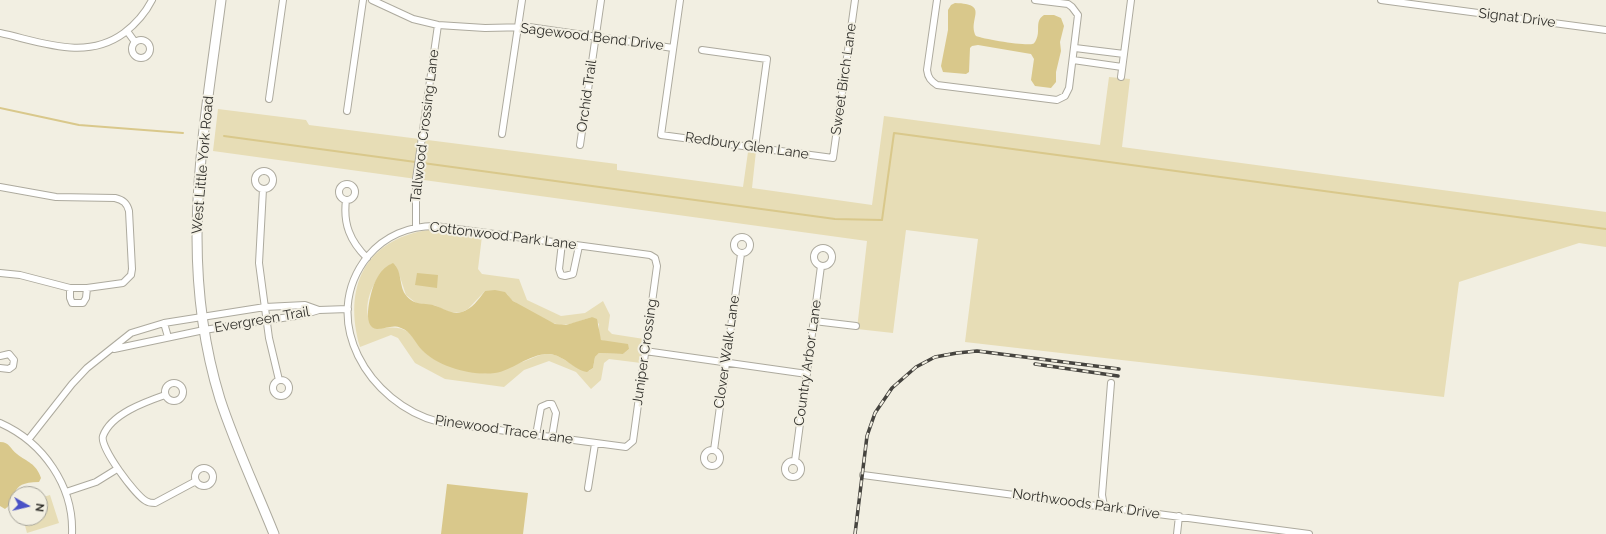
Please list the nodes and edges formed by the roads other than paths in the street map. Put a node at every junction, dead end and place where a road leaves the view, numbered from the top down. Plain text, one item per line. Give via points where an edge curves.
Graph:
1 (152, 0) edge
2 (221, 0) edge
3 (283, 0) edge
4 (363, 0) edge
5 (372, 0) edge
6 (522, 0) edge
7 (600, 0) edge
8 (680, 0) edge
9 (855, 0) edge
10 (937, 0) edge
11 (1035, 0) edge
12 (1131, 0) edge
13 (1381, 0) edge
14 (438, 25) junction
15 (518, 27) junction
16 (1606, 30) edge
17 (127, 31) junction
18 (0, 33) edge
19 (595, 37) junction
20 (135, 42) dead end
21 (673, 48) junction
22 (1075, 48) junction
23 (702, 50) dead end
24 (1098, 51) junction
25 (1124, 54) junction
26 (1073, 60) junction
27 (1096, 63) junction
28 (1122, 67) junction
29 (1121, 76) dead end
30 (269, 100) dead end
31 (347, 111) dead end
32 (502, 134) dead end
33 (580, 145) dead end
34 (754, 147) junction
35 (833, 158) joint
36 (0, 187) edge
37 (263, 189) dead end
38 (346, 200) dead end
39 (416, 227) junction
40 (562, 243) junction
41 (578, 246) junction
42 (741, 254) dead end
43 (367, 258) junction
44 (655, 258) joint
45 (821, 266) dead end
46 (0, 273) edge
47 (70, 288) junction
48 (87, 288) junction
49 (265, 307) junction
50 (348, 309) junction
51 (319, 310) junction
52 (202, 317) junction
53 (267, 320) junction
54 (814, 321) junction
55 (164, 323) junction
56 (856, 326) dead end
57 (204, 330) junction
58 (168, 337) junction
59 (113, 349) junction
60 (646, 351) junction
61 (0, 356) edge
62 (726, 363) junction
63 (0, 368) edge
64 (807, 374) junction
65 (279, 380) dead end
66 (1111, 383) dead end
67 (165, 395) dead end
68 (0, 423) edge
69 (536, 435) junction
70 (552, 437) junction
71 (28, 440) junction
72 (595, 444) junction
73 (630, 445) joint
74 (714, 450) dead end
75 (795, 461) dead end
76 (117, 469) junction
77 (863, 475) dead end
78 (196, 481) dead end
79 (588, 488) dead end
80 (66, 492) junction
81 (1104, 506) junction
82 (1179, 516) junction
83 (1263, 531) edge
84 (72, 534) edge
85 (274, 534) edge
86 (1177, 534) edge
87 (1309, 534) edge

1 - 17 street via 146,12
2 - 52 main road, West Little York Road via 198,191 197,275
3 - 30 street
4 - 31 street
5 - 14 street, Sagewood Bend Drive via 413,19
6 - 15 street
7 - 19 street, Orchid Trail
8 - 21 street
9 - 35 street, Sweet Birch Lane
10 - 26 street via 927,70 930,80 938,85 1057,100 1065,96 1069,88
11 - 22 street via 1068,4 1076,11 1078,20
12 - 25 street
13 - 16 street, Signat Drive
14 - 15 street, Sagewood Bend Drive via 462,28
14 - 39 street, Tallwood Crossing Lane via 416,179
15 - 19 street, Sagewood Bend Drive
15 - 32 street
17 - 18 street via 113,41 80,49
17 - 20 street
19 - 21 street, Sagewood Bend Drive
19 - 33 street, Orchid Trail
21 - 34 street, Redbury Glen Lane via 661,135
22 - 24 street
22 - 26 street
23 - 34 street via 767,58
24 - 25 street
24 - 27 street
25 - 28 street
26 - 27 street
27 - 28 street
28 - 29 street
34 - 35 street, Redbury Glen Lane
36 - 48 street via 56,197 115,198 124,202 129,211 131,276 123,283
37 - 49 street via 259,263
38 - 43 street via 346,223 349,233 358,249
39 - 40 street, Cottonwood Park Lane via 435,226
39 - 43 street, Cottonwood Park Lane via 388,238
40 - 41 street, Cottonwood Park Lane
40 - 41 street via 559,269 561,275 565,276 573,274
41 - 44 street, Cottonwood Park Lane via 650,255
42 - 62 street, Clover Walk Lane
43 - 50 street, Cottonwood Park Lane via 355,278
44 - 60 street, Juniper Crossing via 657,266
45 - 54 street, Country Arbor Lane
46 - 47 street via 20,275
47 - 48 street
47 - 48 street via 72,303 78,304 83,303 86,298
49 - 51 street, Evergreen Trail via 305,305
49 - 52 street, Evergreen Trail
49 - 53 street
50 - 51 street, Evergreen Trail
50 - 69 street, Pinewood Trace Lane via 359,359 375,383 396,403 424,418 439,422
51 - 53 street, Evergreen Trail via 302,316
52 - 55 street, Evergreen Trail
52 - 57 main road, West Little York Road
53 - 57 street, Evergreen Trail
53 - 65 street
54 - 56 street
54 - 64 street, Country Arbor Lane
55 - 58 street
55 - 59 street, Evergreen Trail via 131,333
57 - 58 street, Evergreen Trail
57 - 85 main road, West Little York Road via 225,412
58 - 59 street, Evergreen Trail
59 - 71 street, Evergreen Trail via 87,368 72,384
60 - 62 street
60 - 73 street, Juniper Crossing via 633,441
61 - 63 street via 9,354 14,360 13,366 9,369
62 - 64 street
62 - 74 street, Clover Walk Lane
64 - 75 street, Country Arbor Lane
66 - 81 street via 1102,495
67 - 76 street via 126,412 106,431 102,444
68 - 71 street
69 - 70 street, Pinewood Trace Lane
69 - 70 street via 541,407 552,404 556,413
70 - 72 street, Pinewood Trace Lane
71 - 80 street via 48,460
72 - 73 street, Pinewood Trace Lane via 626,447
72 - 79 street
76 - 78 street via 142,498 151,503
76 - 80 street via 96,482
77 - 81 street, Northwoods Park Drive
80 - 84 street
81 - 82 street, Northwoods Park Drive
82 - 83 street, Northwoods Park Drive
82 - 86 street
83 - 87 street, Northwoods Park Drive

